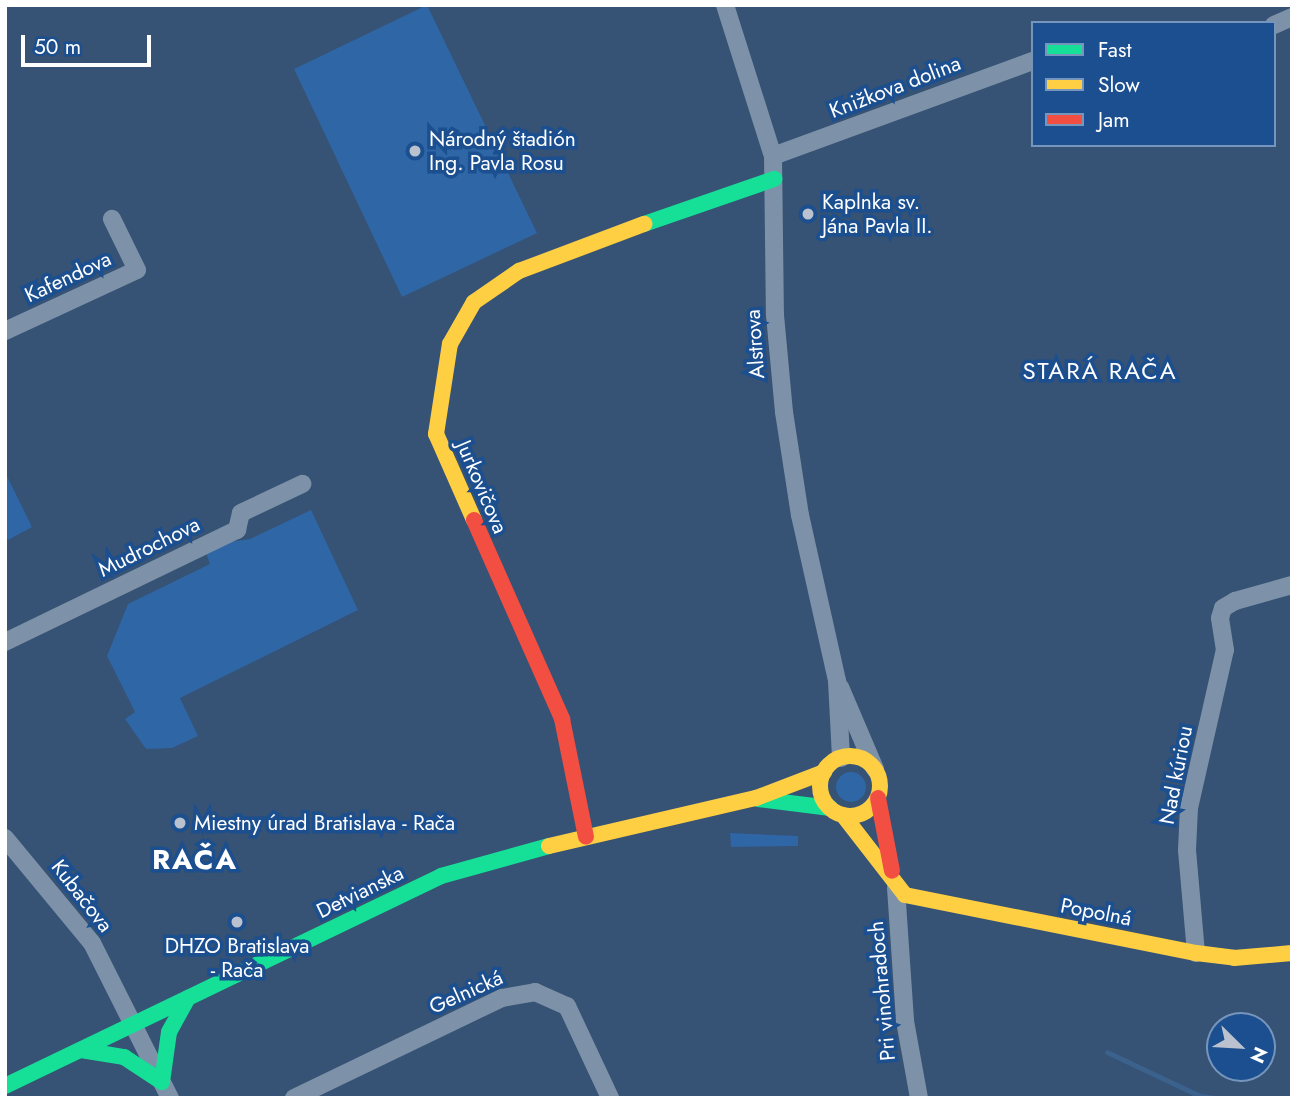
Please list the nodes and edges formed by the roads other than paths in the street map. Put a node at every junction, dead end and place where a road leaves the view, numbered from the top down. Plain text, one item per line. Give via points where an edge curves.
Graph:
1 (724, 5) edge
2 (1292, 17) edge
3 (1276, 24) edge
4 (1031, 62) edge
5 (773, 156) junction
6 (774, 179) junction
7 (112, 219) dead end
8 (5, 331) edge
9 (302, 484) dead end
10 (1292, 585) edge
11 (5, 642) edge
12 (837, 681) junction
13 (841, 758) junction
14 (875, 769) junction
15 (824, 772) junction
16 (878, 797) junction
17 (756, 798) junction
18 (836, 811) junction
19 (586, 837) junction
20 (5, 838) edge
21 (894, 884) junction
22 (1196, 953) junction
23 (1292, 953) edge
24 (188, 998) junction
25 (134, 1024) junction
26 (81, 1050) junction
27 (5, 1086) edge
28 (166, 1090) edge
29 (294, 1098) edge
30 (610, 1098) edge
31 (919, 1098) edge

1 - 5 street, Alstrova
2 - 3 street
4 - 5 street, Knižkova dolina
5 - 6 street, Alstrova
6 - 12 street, Alstrova via 775,314 784,412 800,515
6 - 19 street, Jurkovičova via 519,271 474,302 450,344 436,434 562,719
7 - 8 street, Kafendova via 137,270
9 - 11 street, Mudrochova via 241,513 237,530
10 - 22 street, Nad kúriou via 1223,608 1225,650 1189,808 1187,850
12 - 13 street, Alstrova
12 - 14 street, Alstrova
13 - 14 street via 862,758
13 - 15 street
14 - 16 street via 880,782
15 - 17 street, Detvianska
15 - 18 street via 821,790
16 - 18 street via 862,813
16 - 21 street, Pri vinohradoch
17 - 18 street, Detvianska
17 - 19 street, Detvianska
18 - 21 street
19 - 24 street, Detvianska via 487,860 441,876
20 - 25 street, Kubačova via 86,932
21 - 22 street, Popolná via 916,897
21 - 31 street, Pri vinohradoch via 905,1021
22 - 23 street, Popolná via 1234,958
24 - 25 street, Detvianska
24 - 28 street via 168,1036
25 - 26 street, Detvianska
25 - 28 street, Kubačova
26 - 27 street, Detvianska
26 - 28 street via 124,1057
29 - 30 street, Gelnická via 502,998 535,992 567,1006

